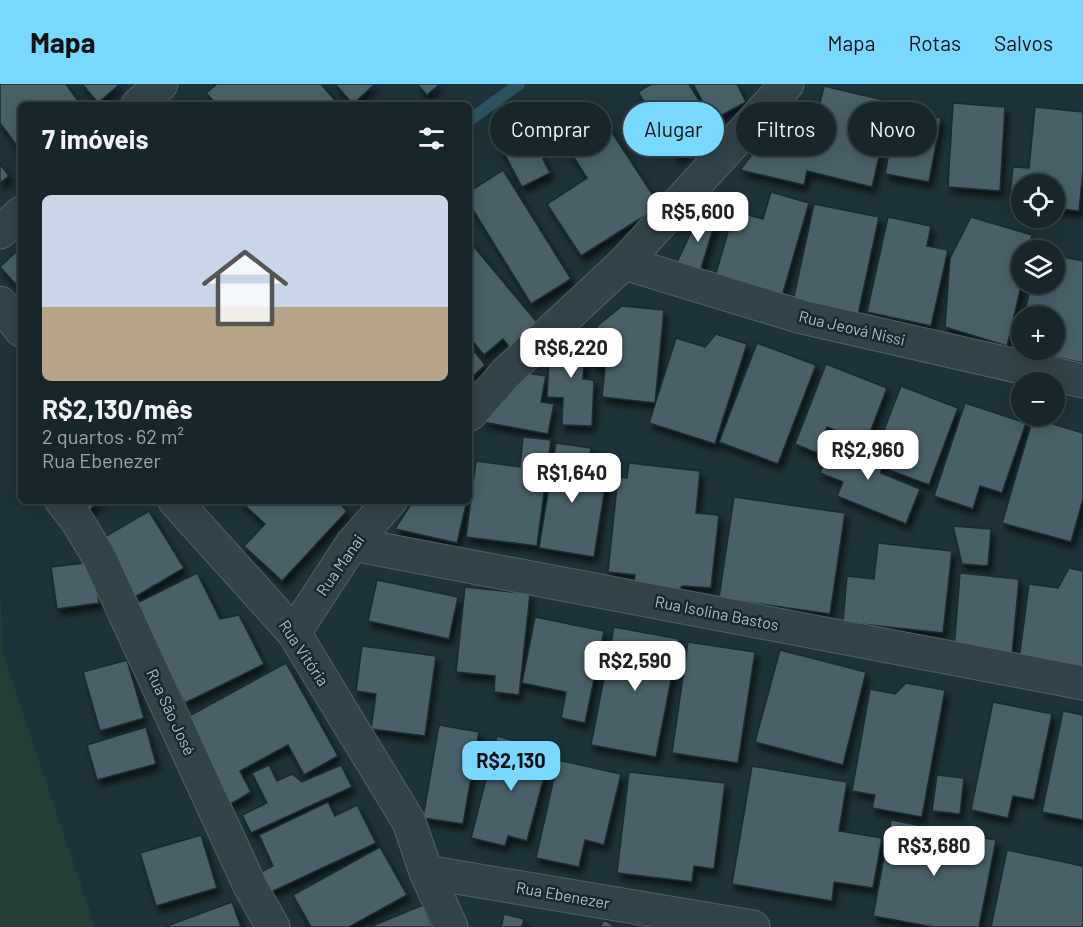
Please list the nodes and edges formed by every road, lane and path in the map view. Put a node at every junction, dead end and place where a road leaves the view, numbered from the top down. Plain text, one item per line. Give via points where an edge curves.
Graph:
1 (161, 84) edge
2 (787, 84) edge
3 (141, 102) edge
4 (18, 216) edge
5 (0, 232) edge
6 (624, 263) junction
7 (0, 303) edge
8 (18, 326) edge
9 (1083, 381) edge
10 (472, 412) edge
11 (64, 504) edge
12 (178, 504) edge
13 (387, 504) edge
14 (352, 544) junction
15 (294, 633) junction
16 (1083, 683) edge
17 (426, 872) junction
18 (273, 927) edge
19 (452, 927) edge
20 (753, 927) edge

1 - 3 street
2 - 6 street
4 - 5 street
6 - 9 street, Rua Jeová Nissi via 802,317
6 - 10 street via 506,373
7 - 8 street
11 - 18 street, Rua São José via 99,557 250,886
12 - 15 street, Rua Vitória
13 - 14 street, Rua Manai
14 - 15 street, Rua Manai
14 - 16 street, Rua Isolina Bastos
15 - 17 street, Rua Vitória via 409,822
17 - 19 street
17 - 20 street, Rua Ebenezer

